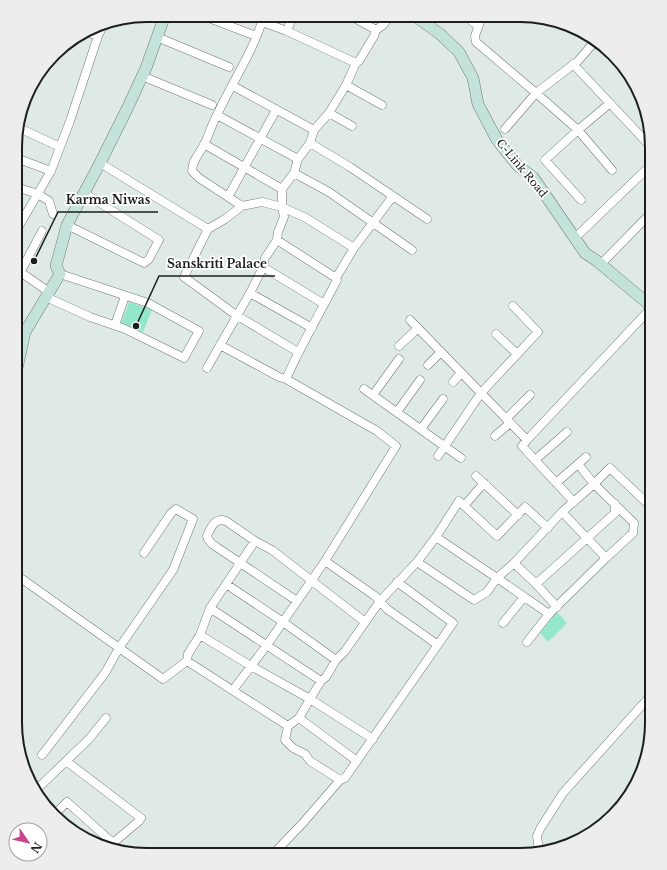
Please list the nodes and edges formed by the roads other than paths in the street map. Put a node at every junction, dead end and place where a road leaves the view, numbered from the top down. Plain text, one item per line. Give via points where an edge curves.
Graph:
1 (162, 22) edge
2 (219, 22) edge
3 (261, 22) edge
4 (270, 22) edge
5 (290, 22) edge
6 (362, 22) edge
7 (385, 22) edge
8 (423, 22) edge
9 (473, 22) edge
10 (480, 22) edge
11 (478, 26) junction
12 (376, 30) junction
13 (286, 31) junction
14 (100, 32) edge
15 (93, 34) edge
16 (98, 36) junction
17 (256, 36) junction
18 (157, 37) junction
19 (592, 44) edge
20 (356, 63) junction
21 (573, 64) junction
22 (229, 67) dead end
23 (142, 76) junction
24 (346, 85) junction
25 (233, 86) junction
26 (536, 93) junction
27 (609, 104) junction
28 (212, 105) dead end
29 (382, 105) dead end
30 (276, 110) junction
31 (328, 113) junction
32 (217, 115) junction
33 (352, 126) dead end
34 (505, 129) dead end
35 (23, 130) edge
36 (314, 130) junction
37 (578, 130) junction
38 (260, 138) junction
39 (645, 140) edge
40 (310, 143) junction
41 (204, 144) junction
42 (60, 147) junction
43 (298, 159) junction
44 (22, 160) edge
45 (100, 163) junction
46 (244, 167) junction
47 (612, 170) dead end
48 (51, 171) junction
49 (645, 171) edge
50 (294, 173) junction
51 (22, 189) edge
52 (282, 189) junction
53 (84, 193) junction
54 (38, 194) junction
55 (393, 196) junction
56 (228, 197) junction
57 (580, 200) dead end
58 (242, 206) junction
59 (282, 207) junction
60 (53, 214) dead end
61 (427, 219) dead end
62 (645, 219) edge
63 (22, 221) edge
64 (374, 223) junction
65 (67, 225) junction
66 (208, 229) junction
67 (42, 231) dead end
68 (576, 238) junction
69 (277, 240) junction
70 (354, 248) junction
71 (412, 250) dead end
72 (22, 264) edge
73 (601, 264) junction
74 (263, 267) junction
75 (22, 273) edge
76 (60, 274) junction
77 (336, 278) junction
78 (250, 293) junction
79 (48, 295) junction
80 (125, 296) junction
81 (645, 301) edge
82 (324, 304) junction
83 (513, 306) dead end
84 (645, 314) edge
85 (236, 315) junction
86 (410, 320) dead end
87 (116, 326) junction
88 (312, 328) junction
89 (418, 328) junction
90 (496, 334) dead end
91 (220, 345) junction
92 (22, 346) edge
93 (400, 346) dead end
94 (298, 352) junction
95 (442, 352) junction
96 (518, 354) junction
97 (399, 359) dead end
98 (428, 365) dead end
99 (206, 368) dead end
100 (461, 373) junction
101 (286, 379) junction
102 (420, 380) dead end
103 (453, 382) dead end
104 (364, 389) dead end
105 (481, 393) junction
106 (372, 395) junction
107 (530, 395) dead end
108 (443, 399) dead end
109 (397, 412) junction
110 (508, 421) junction
111 (421, 429) junction
112 (567, 432) dead end
113 (495, 436) dead end
114 (527, 440) junction
115 (445, 446) junction
116 (438, 456) dead end
117 (586, 456) dead end
118 (461, 458) dead end
119 (535, 460) junction
120 (578, 464) junction
121 (476, 476) dead end
122 (484, 483) junction
123 (556, 483) junction
124 (594, 484) junction
125 (645, 501) edge
126 (574, 502) junction
127 (616, 504) junction
128 (464, 506) junction
129 (562, 512) junction
130 (518, 515) junction
131 (548, 528) junction
132 (436, 537) junction
133 (586, 538) junction
134 (255, 541) junction
135 (144, 553) dead end
136 (606, 558) junction
137 (325, 561) junction
138 (240, 562) junction
139 (417, 562) junction
140 (514, 563) junction
141 (497, 578) junction
142 (22, 579) edge
143 (311, 580) junction
144 (397, 582) junction
145 (226, 584) junction
146 (536, 584) junction
147 (524, 597) junction
148 (297, 601) junction
149 (380, 601) junction
150 (557, 607) junction
151 (210, 608) junction
152 (549, 614) junction
153 (283, 622) junction
154 (365, 622) junction
155 (503, 623) dead end
156 (200, 635) junction
157 (527, 642) dead end
158 (267, 645) junction
159 (438, 645) junction
160 (119, 648) junction
161 (336, 660) junction
162 (187, 661) junction
163 (251, 666) junction
164 (321, 681) junction
165 (233, 690) junction
166 (310, 699) junction
167 (645, 702) edge
168 (106, 718) dead end
169 (299, 718) junction
170 (288, 726) junction
171 (373, 739) junction
172 (42, 755) dead end
173 (66, 761) junction
174 (357, 761) junction
175 (340, 780) junction
176 (39, 787) edge
177 (58, 811) edge
178 (108, 842) edge
179 (113, 844) edge
180 (538, 847) edge
181 (279, 848) edge

1 - 18 street
2 - 17 street
3 - 17 street
4 - 13 street
5 - 13 street
6 - 12 street
7 - 12 street
8 - 68 street, C-Link Road via 460,52 473,78 478,104 497,140 517,165 533,177
9 - 11 street
10 - 11 street
11 - 26 street via 476,42
12 - 20 street
13 - 20 street
14 - 16 street
15 - 16 street
16 - 42 street
17 - 25 street
18 - 22 street
18 - 23 street
19 - 21 street
20 - 24 street
21 - 26 street
21 - 27 street
23 - 28 street
23 - 45 street
24 - 29 street
24 - 31 street
25 - 30 street
25 - 32 street
26 - 34 street
26 - 37 street
27 - 37 street
27 - 39 street
30 - 36 street
30 - 38 street
31 - 33 street
31 - 36 street
32 - 38 street
32 - 41 street
35 - 42 street
36 - 40 street
37 - 47 street
37 - 57 street via 545,160
38 - 43 street
38 - 46 street
40 - 43 street
40 - 55 street
41 - 46 street
41 - 56 street via 192,171
42 - 48 street
43 - 50 street
44 - 48 street
45 - 53 street
45 - 66 street
46 - 52 street
46 - 56 street
48 - 54 street
49 - 68 street
50 - 52 street
50 - 64 street via 329,192
51 - 54 street
52 - 59 street
53 - 65 street
53 - 65 street via 159,240 149,259 144,263
54 - 60 street via 49,201
54 - 63 street
55 - 61 street
55 - 64 street
56 - 58 street
58 - 59 street via 262,202
58 - 66 street
59 - 69 street via 284,217
59 - 70 street via 306,218
62 - 73 street
64 - 70 street
64 - 71 street
65 - 76 street via 56,266
66 - 85 street via 184,277
67 - 72 street
68 - 73 street, C-Link Road via 585,253
69 - 74 street via 265,258
69 - 77 street
70 - 77 street
73 - 81 street, C-Link Road
74 - 78 street
74 - 82 street
75 - 79 street
76 - 79 street
76 - 80 street
77 - 82 street
78 - 85 street
78 - 88 street
79 - 87 street via 90,317
79 - 92 street via 25,332
80 - 87 street
80 - 87 street via 148,303 199,332 184,358
82 - 88 street
83 - 96 street via 538,332
84 - 114 street
85 - 91 street
85 - 94 street
86 - 89 street
88 - 94 street
89 - 93 street
89 - 95 street
90 - 96 street
91 - 99 street
91 - 101 street
94 - 101 street
95 - 98 street
95 - 100 street
96 - 105 street
97 - 106 street
100 - 103 street
100 - 105 street
101 - 137 street via 376,431 396,446
102 - 109 street
104 - 106 street
105 - 110 street
105 - 115 street
106 - 109 street
107 - 110 street
108 - 111 street
109 - 111 street
110 - 113 street
110 - 114 street
111 - 115 street
112 - 119 street
114 - 119 street via 522,446
115 - 116 street
115 - 118 street
117 - 120 street
119 - 123 street
120 - 123 street
120 - 124 street
121 - 122 street
122 - 128 street
122 - 130 street
123 - 126 street
124 - 125 street via 610,468
124 - 126 street
124 - 127 street
126 - 129 street
127 - 133 street via 615,513
127 - 136 street via 634,523 633,533
128 - 130 street via 497,536
128 - 132 street via 459,501
129 - 131 street
129 - 133 street
130 - 131 street via 525,507
131 - 140 street
132 - 139 street
132 - 141 street
133 - 136 street
133 - 146 street
134 - 138 street
134 - 138 street via 226,521 221,519 214,524 207,536 208,540
134 - 143 street via 272,550
135 - 160 street via 176,508 193,518 173,570
136 - 150 street
137 - 143 street
137 - 149 street
138 - 145 street
138 - 148 street
139 - 141 street via 474,600 487,592
139 - 144 street
140 - 141 street
140 - 146 street
141 - 147 street
142 - 160 street
143 - 148 street
143 - 154 street
144 - 149 street
144 - 159 street via 453,623
145 - 151 street
145 - 153 street
146 - 150 street
147 - 152 street
147 - 155 street
148 - 153 street
149 - 154 street
149 - 159 street via 387,609
150 - 152 street
151 - 156 street
151 - 158 street
152 - 157 street
153 - 158 street
153 - 161 street
154 - 161 street via 346,651
156 - 162 street via 188,654
156 - 163 street
158 - 163 street
158 - 164 street
159 - 171 street
160 - 162 street via 163,679
160 - 172 street via 92,692
161 - 164 street
162 - 165 street
163 - 165 street
163 - 166 street
164 - 166 street
165 - 170 street
166 - 169 street
166 - 171 street
167 - 180 street via 562,793 540,828 537,836
168 - 173 street
169 - 170 street
169 - 174 street
170 - 175 street via 285,740 305,754 310,761
171 - 174 street
173 - 176 street
173 - 179 street via 141,818
174 - 175 street
175 - 181 street
177 - 178 street via 67,802

